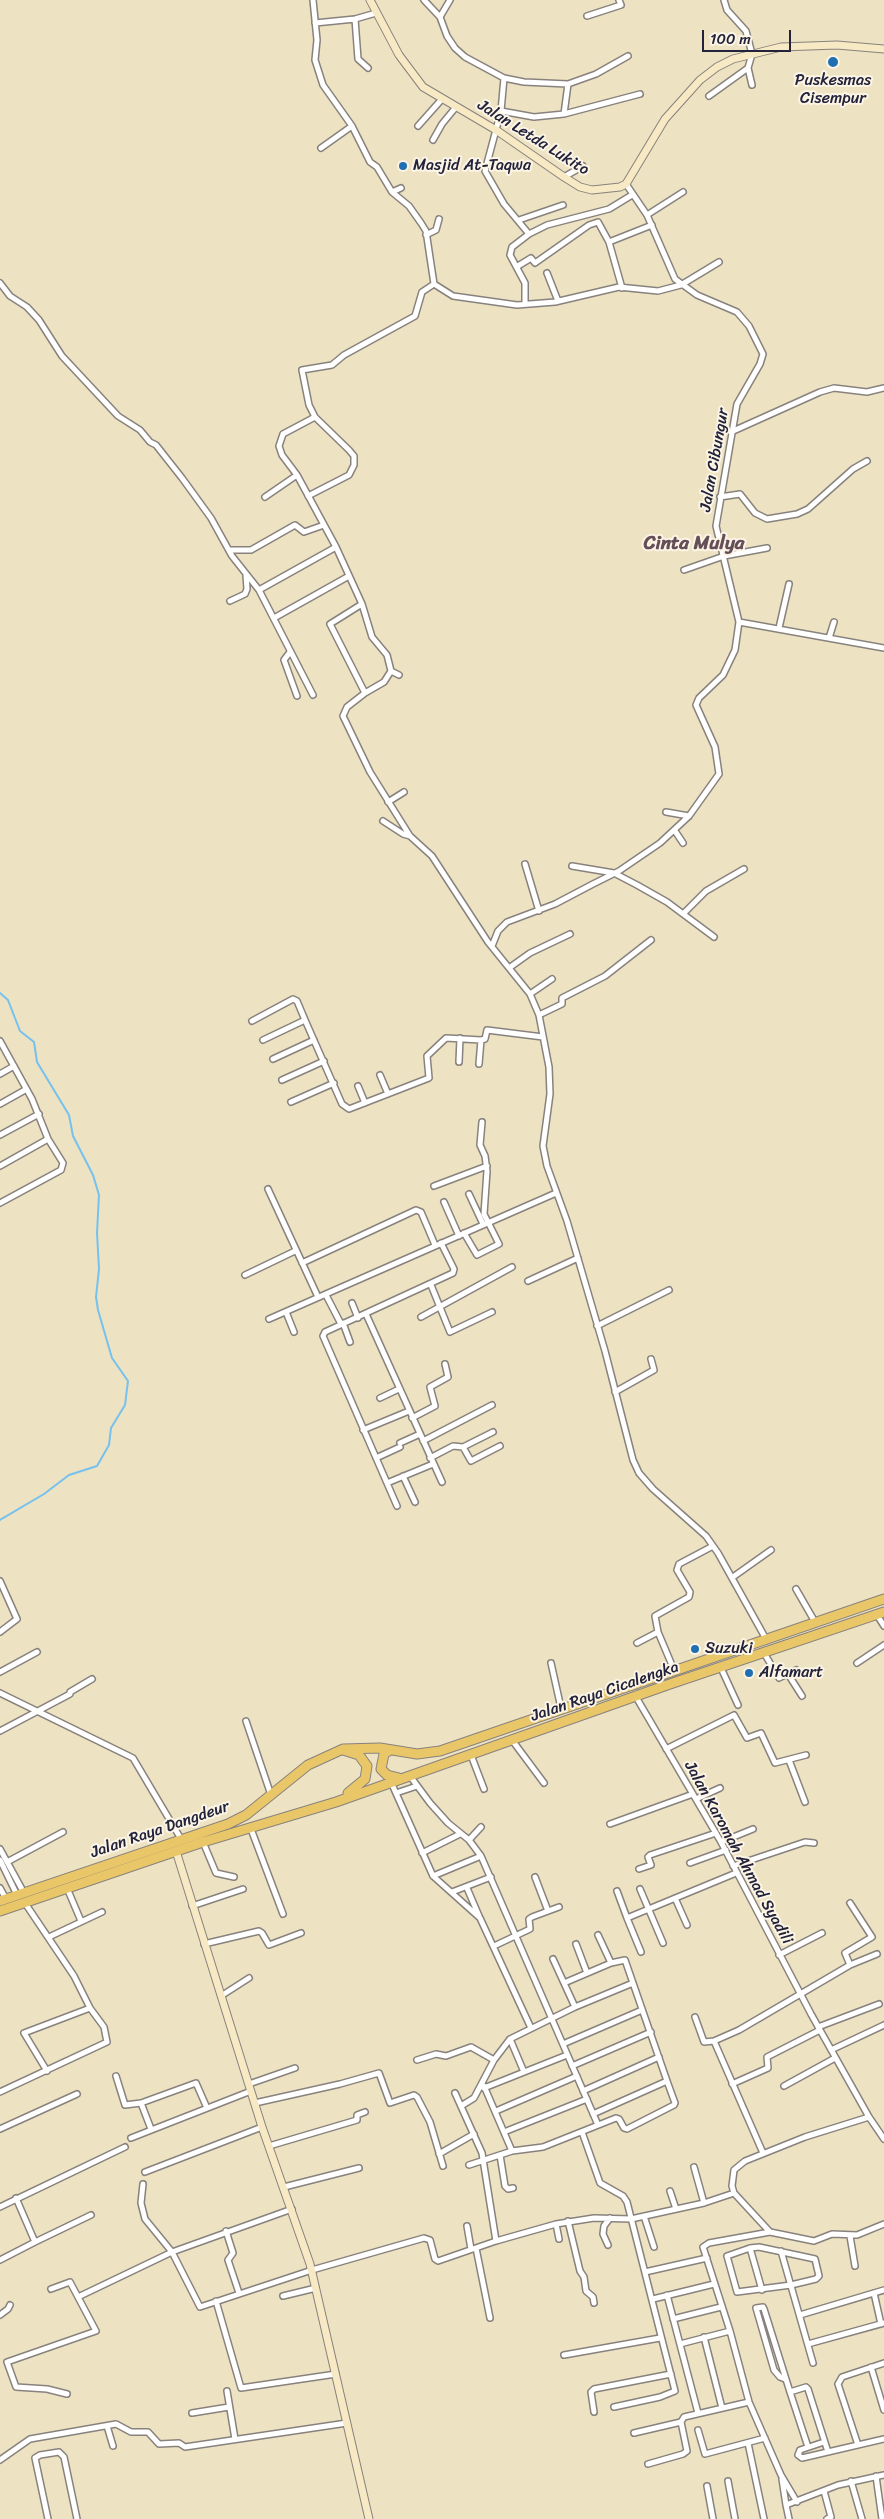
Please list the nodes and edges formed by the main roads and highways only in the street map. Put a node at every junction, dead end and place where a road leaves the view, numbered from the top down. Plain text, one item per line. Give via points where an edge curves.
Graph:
1 (884, 1599) edge
2 (881, 1614) edge
3 (802, 1626) junction
4 (807, 1639) junction
5 (343, 1750) junction
6 (390, 1750) junction
7 (406, 1778) junction
8 (336, 1802) junction
9 (3, 1900) edge
10 (0, 1912) edge

1 - 3 highway, Jalan Raya Cicalengka
2 - 4 highway, Jalan Raya Cicalengka
3 - 4 highway
3 - 6 highway, Jalan Raya Cicalengka via 440,1751 416,1754
4 - 7 highway, Jalan Raya Cicalengka
5 - 6 highway, Jalan Raya Cicalengka via 362,1747
5 - 8 highway via 359,1755 368,1771 360,1785
5 - 9 highway, Jalan Raya Dangdeur via 308,1765 246,1815 228,1824
6 - 7 highway via 384,1754 381,1769 387,1775
7 - 8 highway, Jalan Raya Cicalengka
8 - 10 highway, Jalan Raya Dangdeur via 203,1842

